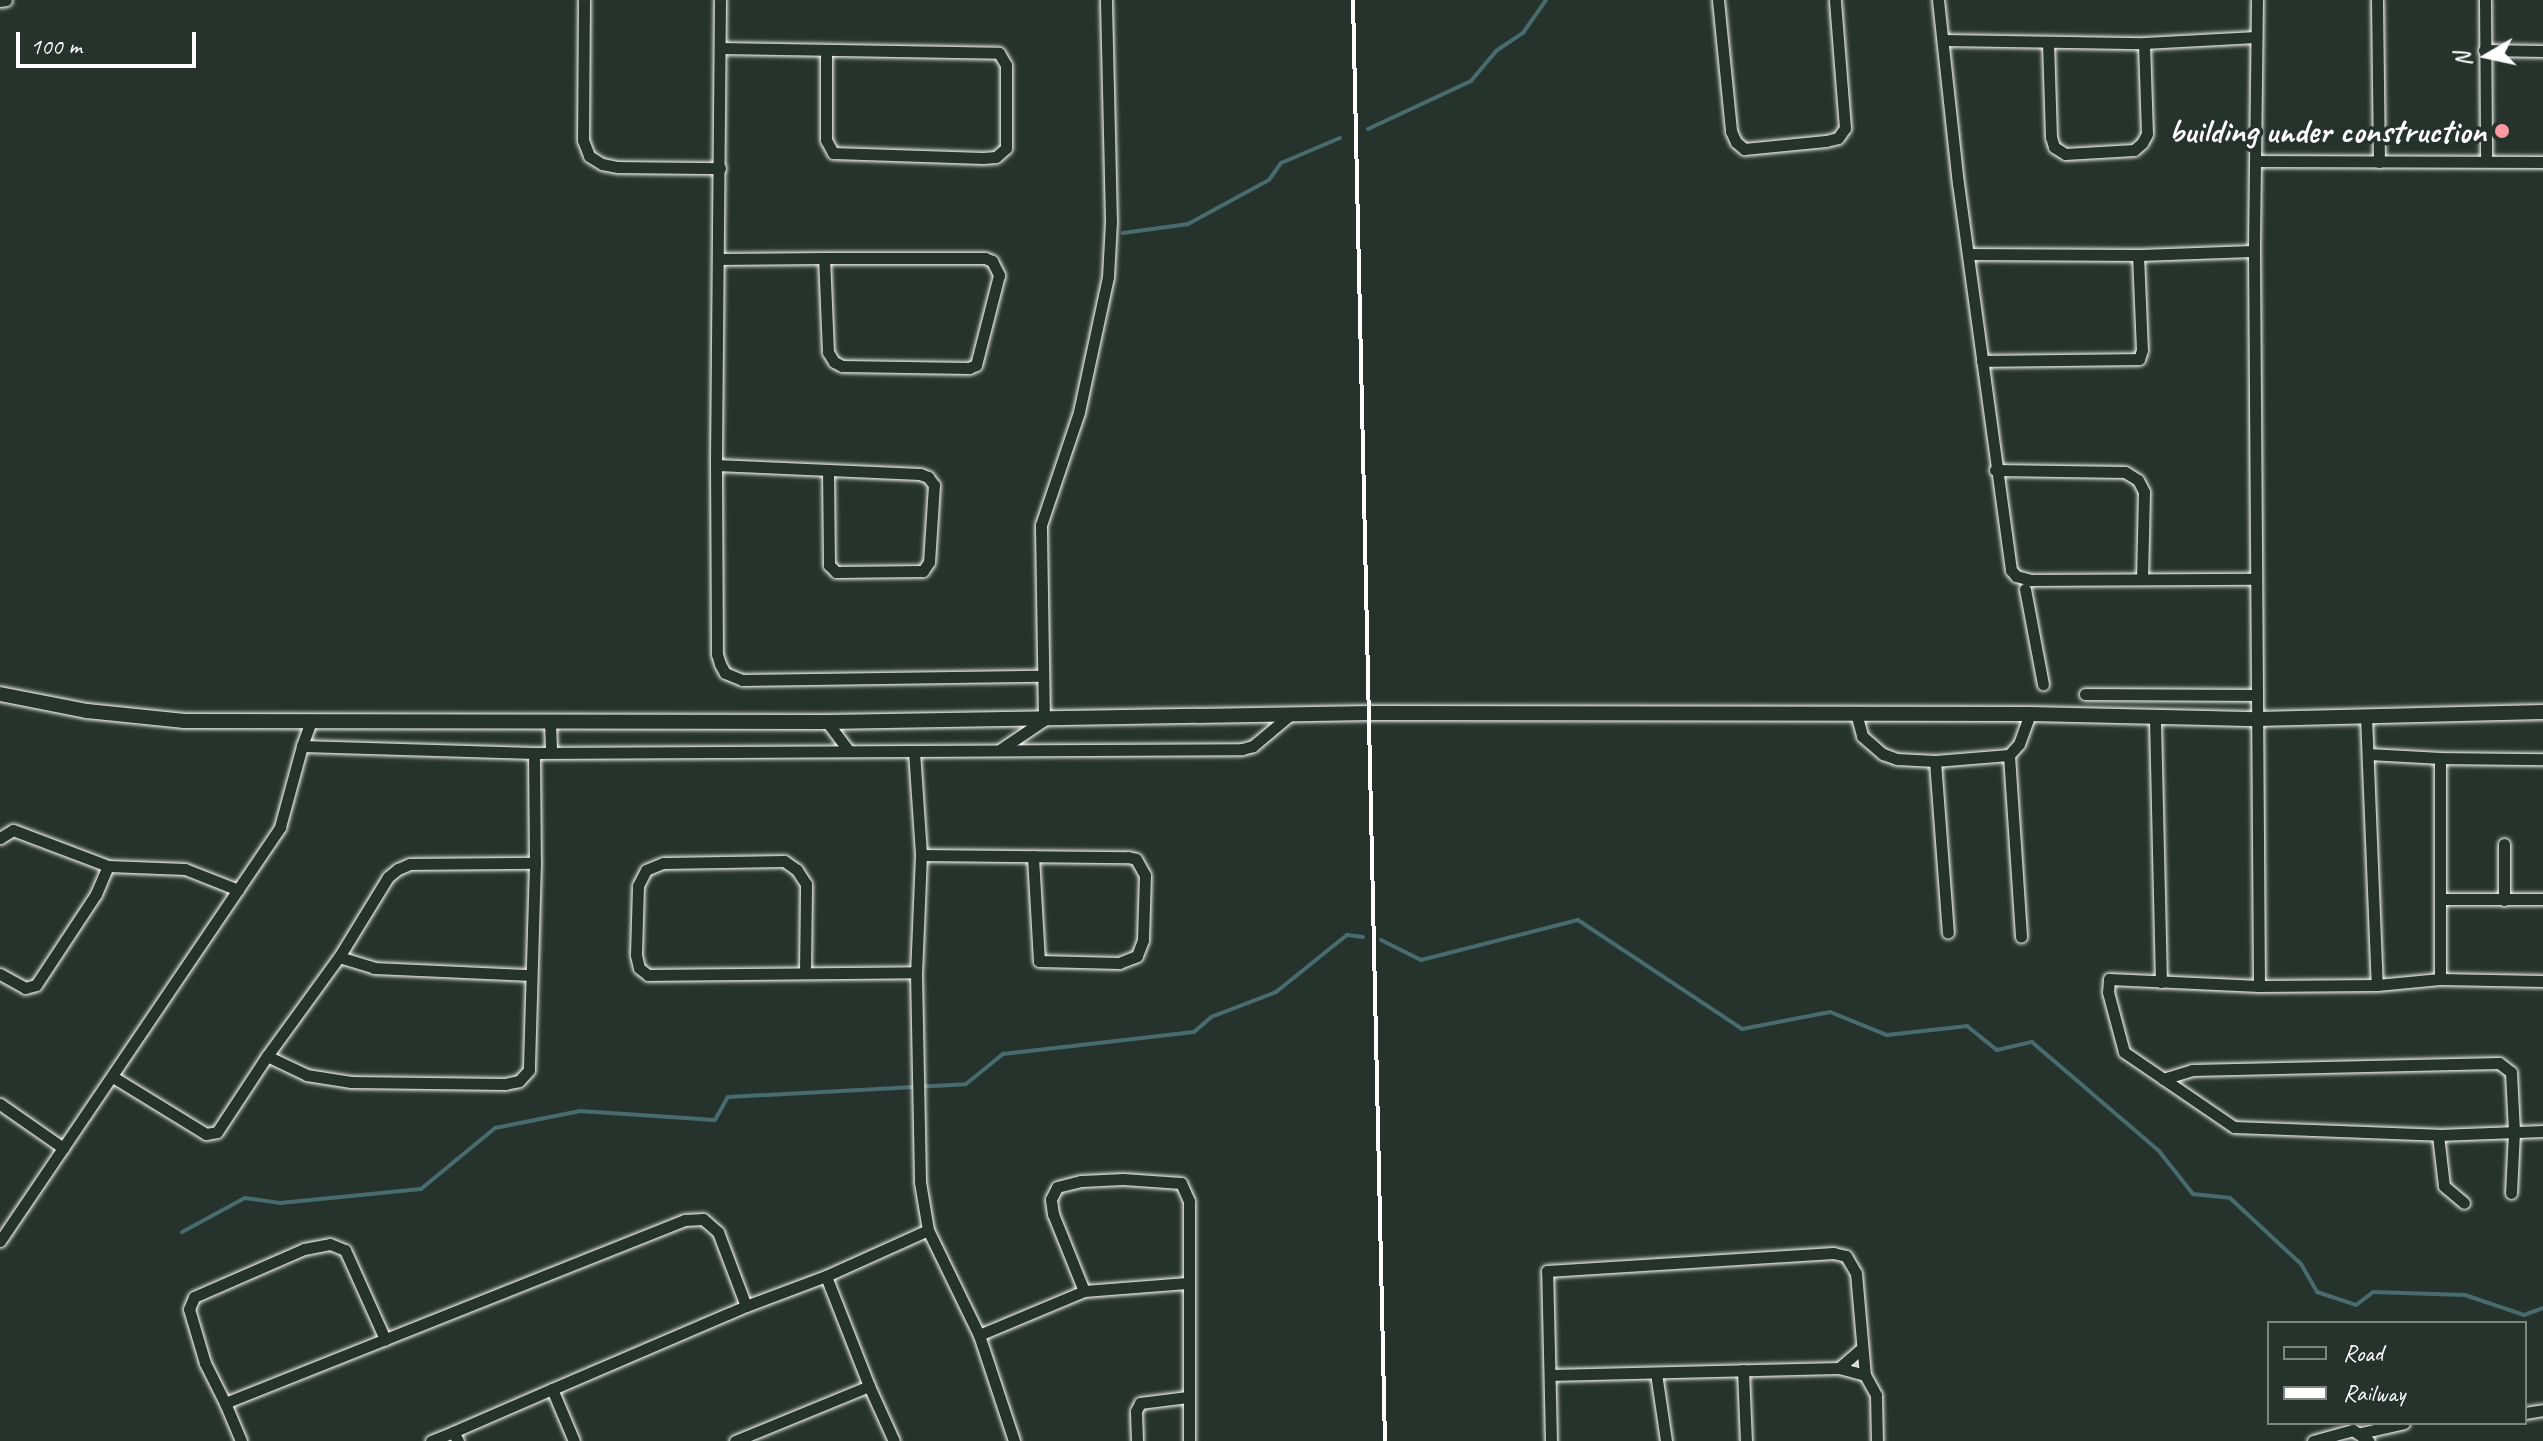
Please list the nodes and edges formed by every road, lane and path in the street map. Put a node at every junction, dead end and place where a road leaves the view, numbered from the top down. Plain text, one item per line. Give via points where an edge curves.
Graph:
1 (584, 0) edge
2 (720, 0) edge
3 (1106, 0) edge
4 (1718, 0) edge
5 (1835, 0) edge
6 (1938, 0) edge
7 (2257, 0) edge
8 (2377, 0) edge
9 (2485, 0) edge
10 (2256, 37) junction
11 (1944, 40) junction
12 (2048, 42) junction
13 (2144, 43) junction
14 (720, 48) junction
15 (2484, 50) junction
16 (2543, 51) edge
17 (826, 52) junction
18 (2486, 160) junction
19 (2256, 161) junction
20 (2379, 162) junction
21 (2543, 162) edge
22 (720, 168) junction
23 (2254, 251) junction
24 (1969, 254) junction
25 (2138, 255) junction
26 (824, 258) junction
27 (718, 259) junction
28 (1982, 361) junction
29 (716, 465) junction
30 (1995, 470) junction
31 (828, 471) junction
32 (2142, 579) junction
33 (2256, 579) junction
34 (2025, 589) dead end
35 (1041, 676) junction
36 (2043, 684) dead end
37 (0, 694) edge
38 (2085, 694) dead end
39 (2256, 695) junction
40 (2543, 712) edge
41 (1856, 713) junction
42 (2030, 714) junction
43 (1290, 715) junction
44 (2366, 716) junction
45 (2155, 719) junction
46 (2257, 719) junction
47 (1044, 720) junction
48 (311, 721) junction
49 (550, 721) junction
50 (827, 722) junction
51 (302, 746) junction
52 (1001, 749) junction
53 (849, 751) junction
54 (914, 751) junction
55 (551, 752) junction
56 (534, 753) junction
57 (2369, 754) junction
58 (2009, 755) junction
59 (2440, 758) junction
60 (2543, 759) edge
61 (1935, 761) junction
62 (0, 838) edge
63 (2504, 844) dead end
64 (921, 855) junction
65 (1033, 856) junction
66 (535, 863) junction
67 (108, 866) junction
68 (238, 890) junction
69 (2440, 899) junction
70 (2543, 899) edge
71 (2504, 900) junction
72 (1948, 933) dead end
73 (2021, 937) dead end
74 (339, 957) junction
75 (805, 971) junction
76 (916, 972) junction
77 (0, 974) edge
78 (531, 975) junction
79 (2440, 979) junction
80 (2543, 981) edge
81 (2161, 982) junction
82 (2377, 985) junction
83 (2259, 986) junction
84 (267, 1056) junction
85 (113, 1077) junction
86 (2163, 1079) junction
87 (0, 1104) edge
88 (2543, 1131) edge
89 (2514, 1132) junction
90 (2438, 1135) junction
91 (63, 1148) junction
92 (2511, 1193) dead end
93 (2464, 1203) dead end
94 (928, 1230) junction
95 (0, 1241) edge
96 (826, 1276) junction
97 (1187, 1283) junction
98 (1084, 1291) junction
99 (746, 1306) junction
100 (979, 1335) junction
101 (385, 1339) junction
102 (1861, 1349) junction
103 (1839, 1368) junction
104 (1743, 1370) junction
105 (1656, 1373) junction
106 (1550, 1375) junction
107 (1865, 1375) junction
108 (869, 1386) junction
109 (552, 1389) junction
110 (1188, 1397) junction
111 (225, 1403) junction
112 (2398, 1425) edge
113 (456, 1437) edge
114 (2365, 1437) edge
115 (241, 1441) edge
116 (431, 1441) edge
117 (574, 1441) edge
118 (735, 1441) edge
119 (894, 1441) edge
120 (1014, 1441) edge
121 (1137, 1441) edge
122 (1189, 1441) edge
123 (1551, 1441) edge
124 (1666, 1441) edge
125 (1746, 1441) edge
126 (1877, 1441) edge
127 (2313, 1441) edge

1 - 22 street via 583,140 589,156 618,167
2 - 14 street
3 - 35 street via 1108,277 1079,412 1041,525
4 - 5 street via 1731,131 1744,149 1826,141 1838,138 1845,128
6 - 11 street
7 - 10 street
8 - 20 street
9 - 15 street
10 - 13 street
10 - 19 street
11 - 12 street
11 - 24 street
12 - 13 street
12 - 13 street via 2051,137 2054,147 2065,154 2134,150 2142,143 2147,134
14 - 17 street
14 - 22 street
15 - 16 street
15 - 18 street
17 - 17 street via 999,53 1006,65 1006,148 996,157 983,158 833,153 826,140
18 - 20 street
18 - 21 street
19 - 20 street
19 - 23 street
22 - 27 street
23 - 25 street
23 - 33 street
24 - 25 street
24 - 28 street
25 - 28 street via 2139,359
26 - 26 street via 992,261 999,275 976,365 834,362 828,352
26 - 27 street
27 - 29 street
28 - 30 street
29 - 31 street
29 - 35 street via 717,654 725,673 742,680
30 - 32 street via 2008,563 2016,576
30 - 32 street via 2125,472 2138,480 2144,492
31 - 31 street via 928,477 934,485 929,562 923,571 836,572 829,565
32 - 33 street
33 - 39 street
34 - 36 street
35 - 47 street
37 - 48 street via 87,711 184,721
38 - 39 street
39 - 46 street
40 - 44 street
41 - 42 street
41 - 43 street
41 - 61 street via 1862,736 1883,754
42 - 45 street
42 - 58 street
43 - 47 street
43 - 52 street via 1242,749
44 - 46 street
44 - 57 street
45 - 46 street
45 - 81 street
46 - 83 street
47 - 50 street
47 - 52 street
48 - 49 street
48 - 51 street
49 - 50 street
49 - 55 street
50 - 53 street
51 - 56 street
51 - 68 street via 280,827
52 - 54 street
53 - 54 street
53 - 55 street
54 - 64 street
55 - 56 street
56 - 66 street
57 - 59 street
57 - 82 street
58 - 61 street
58 - 73 street
59 - 60 street
59 - 69 street
61 - 72 street
62 - 67 street via 13,830
63 - 71 street
64 - 65 street
64 - 76 street
65 - 65 street via 1128,857 1141,863 1143,927 1137,956 1119,963 1039,961
66 - 74 street via 410,864 398,869
66 - 78 street
67 - 68 street via 185,869
67 - 77 street via 96,894 36,985 25,988
68 - 85 street
69 - 71 street
69 - 79 street
70 - 71 street
74 - 78 street via 374,968
74 - 84 street
75 - 75 street via 648,975 639,968 636,955 638,886 646,870 663,863 784,861 806,884
75 - 76 street
76 - 94 street via 920,1182
78 - 84 street via 529,1070 519,1081 351,1082 307,1075
79 - 80 street
79 - 82 street
81 - 83 street
81 - 86 street via 2109,979 2108,992 2124,1052
82 - 83 street
84 - 85 street via 217,1132 206,1134
85 - 91 street
86 - 89 street via 2192,1070 2499,1063 2511,1072
86 - 90 street via 2234,1127
87 - 91 street
88 - 89 street
89 - 90 street
89 - 92 street
90 - 93 street via 2444,1186
91 - 95 street
94 - 96 street
94 - 100 street
96 - 99 street
96 - 108 street
97 - 98 street
97 - 98 street via 1189,1201 1184,1186 1123,1179 1081,1181 1057,1187 1051,1199
97 - 110 street
98 - 100 street
99 - 101 street via 718,1232 703,1219 685,1220
99 - 109 street
100 - 120 street
101 - 111 street
101 - 111 street via 345,1250 330,1244 304,1249 194,1297 189,1309 205,1363
102 - 103 street
102 - 106 street via 1856,1273 1846,1256 1547,1271
102 - 107 street
103 - 104 street
103 - 107 street
104 - 105 street
104 - 125 street
105 - 106 street
105 - 124 street
106 - 123 street
107 - 126 street via 1876,1395
108 - 118 street
108 - 119 street
109 - 113 street
109 - 117 street
110 - 121 street via 1140,1403
110 - 122 street
111 - 115 street
112 - 114 street
113 - 116 street
114 - 127 street via 2353,1430

